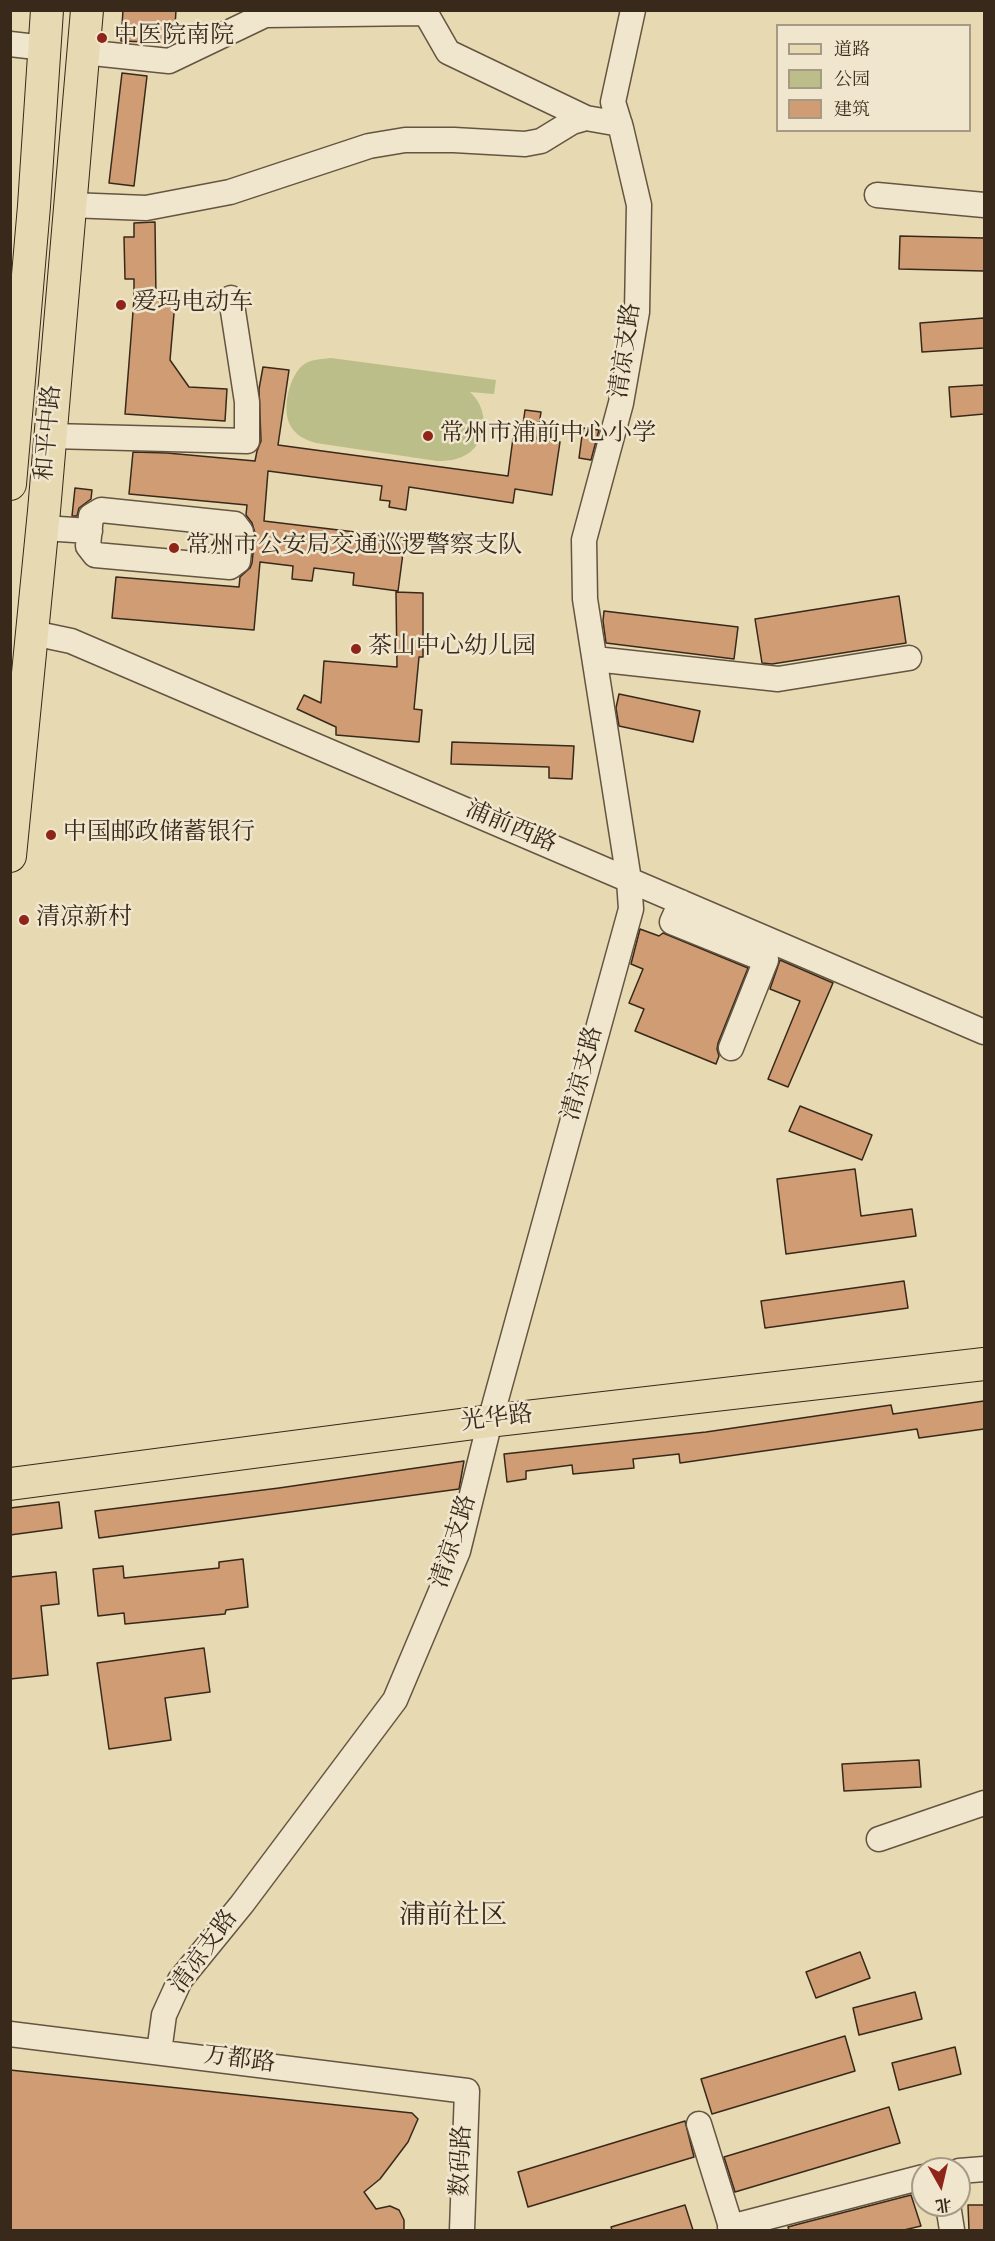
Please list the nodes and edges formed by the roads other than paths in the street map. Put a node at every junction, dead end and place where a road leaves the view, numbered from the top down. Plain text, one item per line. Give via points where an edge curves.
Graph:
1 (47, 10) edge
2 (87, 10) edge
3 (633, 10) edge
4 (424, 12) edge
5 (10, 44) edge
6 (45, 48) junction
7 (83, 52) junction
8 (586, 118) junction
9 (620, 124) junction
10 (877, 195) dead end
11 (70, 205) junction
12 (984, 205) edge
13 (231, 298) dead end
14 (51, 436) junction
15 (10, 484) edge
16 (42, 528) junction
17 (90, 531) junction
18 (33, 633) junction
19 (909, 658) dead end
20 (595, 659) junction
21 (10, 856) edge
22 (629, 880) junction
23 (681, 902) junction
24 (984, 1032) edge
25 (731, 1047) dead end
26 (984, 1364) edge
27 (490, 1421) junction
28 (10, 1484) edge
29 (984, 1803) edge
30 (879, 1839) dead end
31 (10, 2034) edge
32 (159, 2052) junction
33 (467, 2091) joint
34 (699, 2124) dead end
35 (911, 2180) edge
36 (731, 2229) edge
37 (462, 2230) edge

1 - 6 main road, 和平中路
2 - 7 main road, 和平中路
3 - 9 street, 清凉支路 via 613,102
4 - 7 street via 265,15 169,61
4 - 8 street via 447,52
5 - 6 street
6 - 15 main road, 和平中路
7 - 11 main road, 和平中路
8 - 9 street
8 - 11 street via 541,141 525,144 405,140 369,146 230,192 146,208
9 - 20 street, 清凉支路 via 639,205 637,312 621,403 584,540 585,599
10 - 12 street
11 - 14 main road, 和平中路
13 - 14 street via 247,402 248,441
14 - 16 main road, 和平中路
16 - 17 street
16 - 18 main road, 和平中路
17 - 17 street via 88,546 95,555 230,567 238,561 240,532 235,524 101,510 91,516
18 - 21 main road, 和平中路
18 - 22 street, 浦前西路 via 71,641
19 - 20 street via 778,679
20 - 22 street, 清凉支路
22 - 23 street, 浦前西路
22 - 27 street, 清凉支路 via 631,909
23 - 24 street, 浦前西路
23 - 25 street via 672,922 766,960
26 - 27 main road, 光华路
27 - 28 main road, 光华路
27 - 32 street, 清凉支路 via 458,1551 395,1700 180,1980 164,2015
29 - 30 street
31 - 32 street, 万都路
32 - 33 street, 万都路
33 - 37 street, 数码路
34 - 36 street
35 - 36 street

